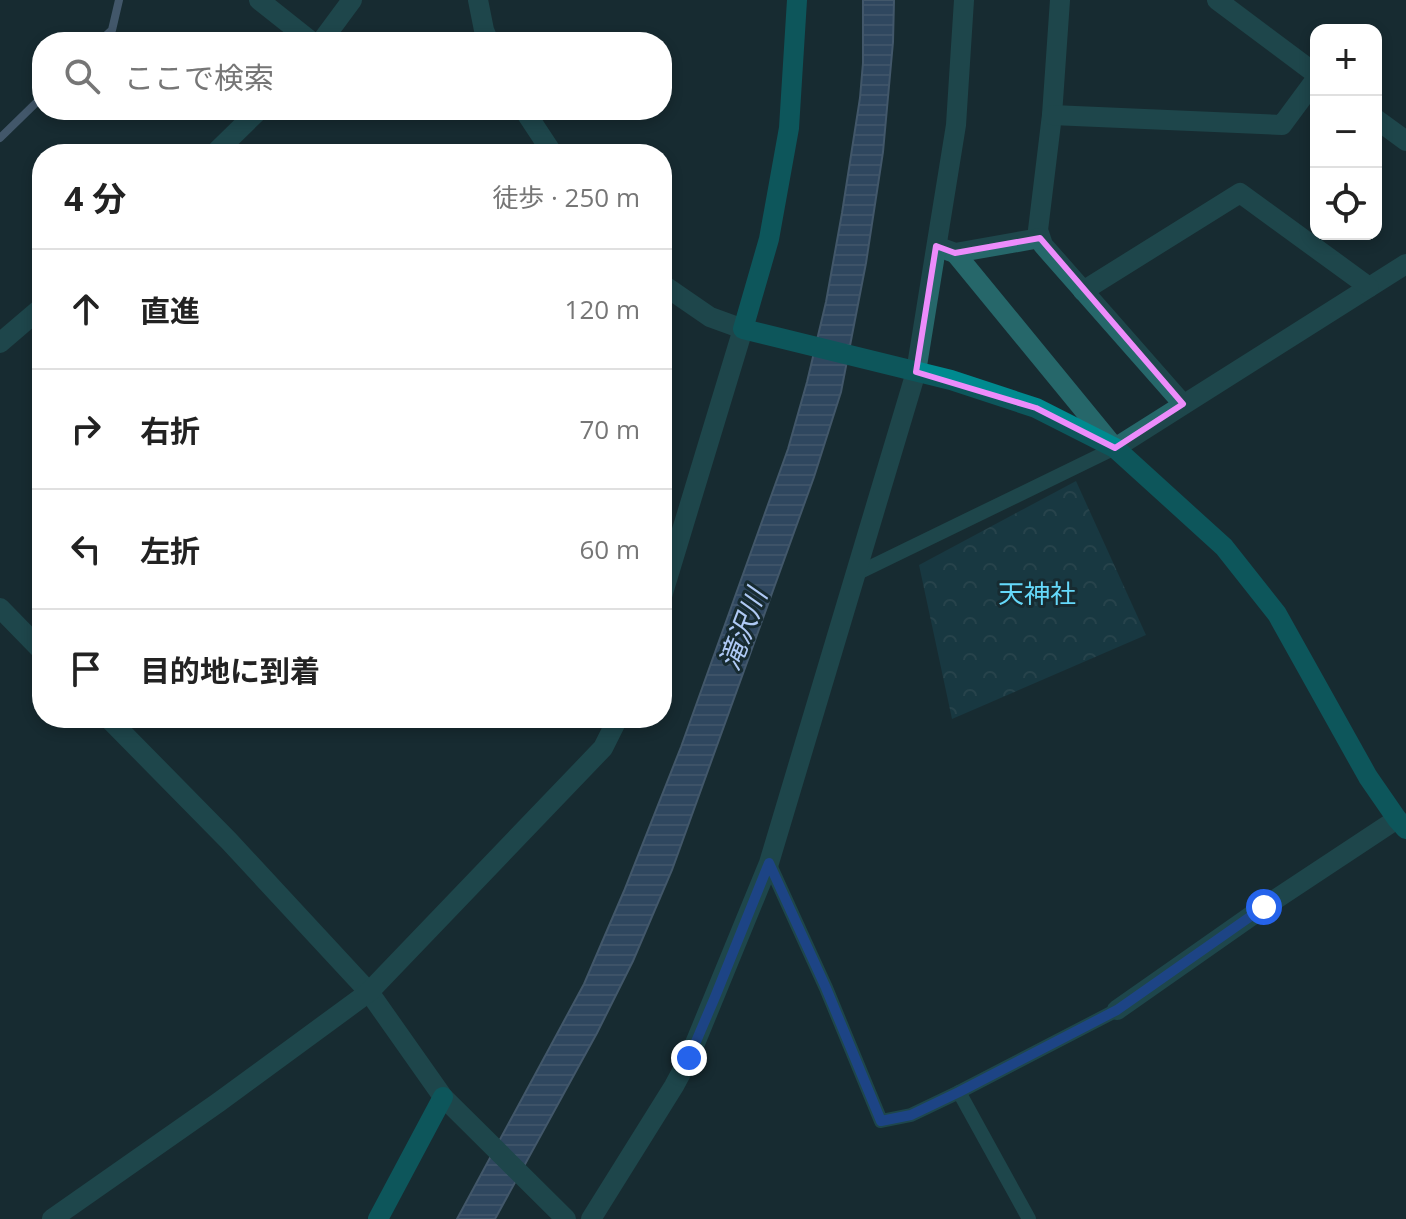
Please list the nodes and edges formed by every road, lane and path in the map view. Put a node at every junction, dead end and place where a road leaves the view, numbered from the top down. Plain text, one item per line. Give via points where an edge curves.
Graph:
1 (259, 0) edge
2 (352, 0) edge
3 (478, 0) edge
4 (797, 0) edge
5 (964, 0) edge
6 (1060, 0) edge
7 (1217, 0) edge
8 (299, 32) edge
9 (328, 32) edge
10 (485, 32) edge
11 (1310, 71) edge
12 (1310, 85) edge
13 (1052, 115) junction
14 (249, 120) edge
15 (531, 120) edge
16 (1382, 123) edge
17 (1406, 141) edge
18 (224, 144) edge
19 (546, 144) edge
20 (1040, 238) junction
21 (946, 250) junction
22 (1406, 264) edge
23 (1369, 287) junction
24 (672, 291) edge
25 (1083, 291) junction
26 (32, 316) edge
27 (743, 329) junction
28 (0, 343) edge
29 (907, 370) junction
30 (1183, 404) junction
31 (1115, 448) junction
32 (672, 563) edge
33 (856, 574) junction
34 (0, 608) edge
35 (32, 641) edge
36 (118, 728) edge
37 (613, 728) edge
38 (1402, 824) edge
39 (769, 863) junction
40 (369, 992) junction
41 (1117, 1010) joint
42 (959, 1092) junction
43 (443, 1097) junction
44 (563, 1216) edge
45 (52, 1219) edge
46 (378, 1219) edge
47 (591, 1219) edge
48 (1029, 1219) edge

1 - 8 street
2 - 9 street
3 - 10 street
4 - 27 street via 789,128 769,239
5 - 21 street
6 - 13 street
7 - 11 street
12 - 13 street via 1282,125
13 - 20 street
14 - 18 street
15 - 19 street
16 - 17 street
20 - 21 street
20 - 25 street
21 - 29 street
21 - 31 street
22 - 23 street
23 - 25 street via 1240,193
23 - 30 street
24 - 27 street via 710,317
25 - 30 street
26 - 28 street
27 - 29 street
27 - 32 street
29 - 31 street via 1036,408
29 - 33 street
30 - 31 street
31 - 33 lane
31 - 38 street via 1224,547 1277,614 1368,777
33 - 39 street
34 - 35 street
36 - 40 street
37 - 40 street via 603,748
38 - 41 street via 1264,907
39 - 42 lane via 881,1121 911,1115
39 - 47 street via 689,1058
40 - 43 street
40 - 45 street
41 - 42 lane
42 - 48 lane
43 - 44 street
43 - 46 street

